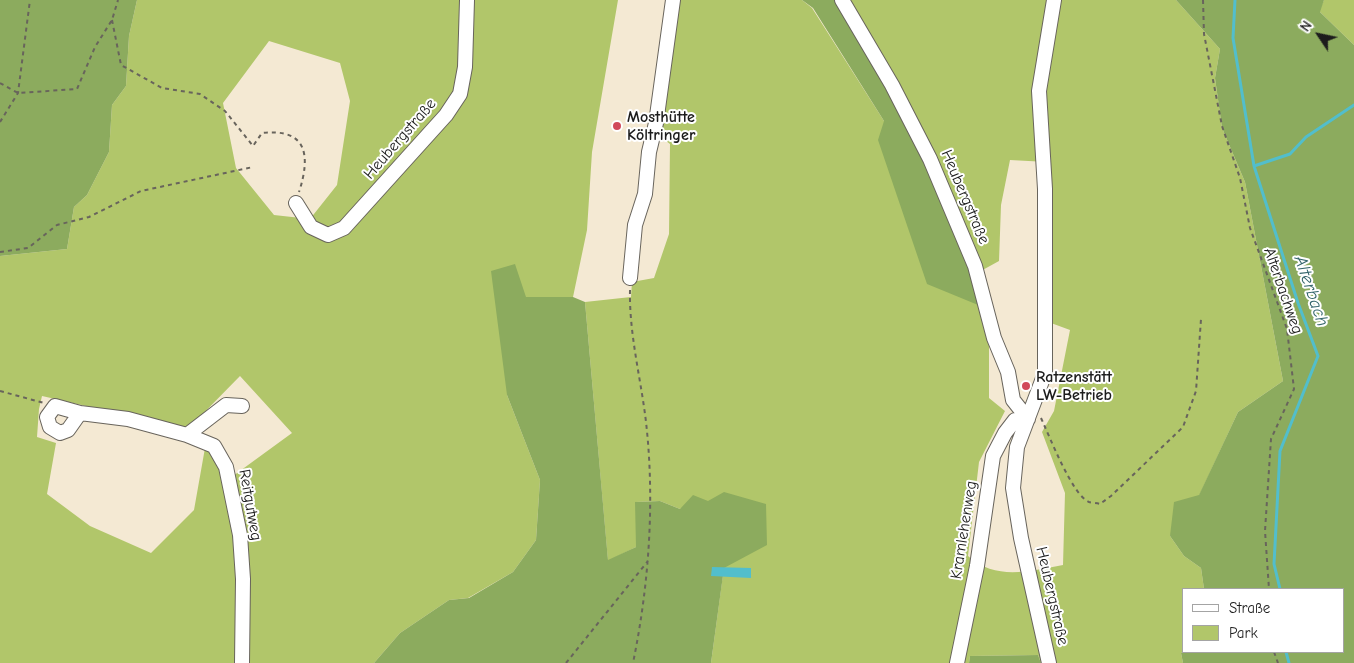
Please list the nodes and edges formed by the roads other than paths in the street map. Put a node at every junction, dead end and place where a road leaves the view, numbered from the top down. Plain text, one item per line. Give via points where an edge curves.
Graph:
1 (467, 0) edge
2 (673, 0) edge
3 (842, 0) edge
4 (1054, 0) edge
5 (296, 203) road end
6 (630, 278) road end
7 (242, 406) dead end
8 (80, 413) junction
9 (1028, 419) junction
10 (188, 435) junction
11 (242, 663) edge
12 (957, 663) edge
13 (1049, 663) edge

1 - 5 street, Heubergstraße via 465,67 460,94 446,115 344,228 328,235 311,227
2 - 6 street
3 - 9 street, Heubergstraße via 892,85 930,159 975,266 994,338 1008,372 1013,400
4 - 9 street, Heubergstraße via 1039,92 1045,189 1045,373
7 - 10 street via 226,405
8 - 8 street, Reitgutweg via 56,406 47,417 50,427 60,433 68,430
8 - 10 street, Reitgutweg via 128,419
9 - 12 street, Kramlehenweg via 1015,420 1004,433 993,456 977,566
9 - 13 street, Heubergstraße via 1017,447 1013,488
10 - 11 street, Reitgutweg via 214,446 226,467 232,488 240,535

